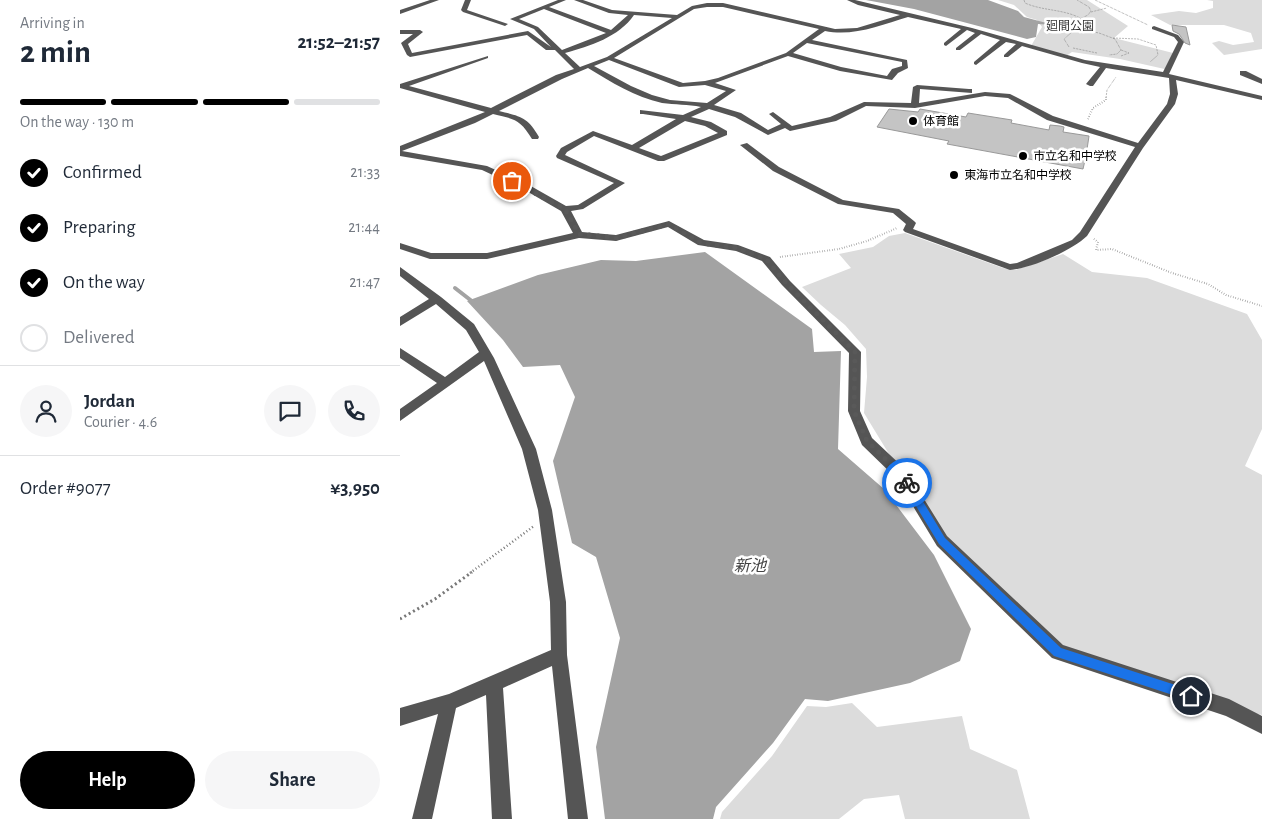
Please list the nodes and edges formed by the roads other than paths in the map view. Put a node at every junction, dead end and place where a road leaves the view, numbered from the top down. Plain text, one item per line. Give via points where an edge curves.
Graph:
1 (436, 0) edge
2 (468, 0) edge
3 (563, 0) edge
4 (576, 0) edge
5 (850, 0) edge
6 (860, 2) edge
7 (544, 7) junction
8 (400, 12) edge
9 (633, 13) junction
10 (907, 15) junction
11 (675, 16) junction
12 (505, 24) dead end
13 (966, 28) junction
14 (1154, 28) road end
15 (823, 29) junction
16 (400, 32) edge
17 (610, 32) junction
18 (980, 32) junction
19 (1006, 39) junction
20 (806, 41) junction
21 (402, 44) edge
22 (946, 44) dead end
23 (1021, 44) junction
24 (958, 49) dead end
25 (559, 50) junction
26 (788, 54) junction
27 (1006, 56) dead end
28 (486, 57) dead end
29 (609, 58) junction
30 (976, 63) dead end
31 (589, 66) junction
32 (1104, 66) junction
33 (433, 67) dead end
34 (579, 70) junction
35 (1243, 73) dead end
36 (1168, 76) junction
37 (705, 82) junction
38 (1262, 82) edge
39 (401, 84) edge
40 (1090, 84) dead end
41 (977, 95) junction
42 (1262, 98) edge
43 (708, 106) junction
44 (915, 106) junction
45 (488, 111) junction
46 (643, 112) dead end
47 (773, 114) dead end
48 (684, 118) junction
49 (786, 125) junction
50 (535, 137) dead end
51 (744, 145) dead end
52 (1140, 146) junction
53 (634, 147) junction
54 (400, 149) edge
55 (400, 153) edge
56 (565, 209) junction
57 (579, 234) junction
58 (400, 246) edge
59 (400, 270) edge
60 (437, 299) junction
61 (400, 322) edge
62 (400, 352) edge
63 (485, 354) junction
64 (446, 383) junction
65 (400, 416) edge
66 (559, 655) junction
67 (494, 683) junction
68 (449, 702) junction
69 (400, 717) edge
70 (1262, 725) edge
71 (422, 819) edge
72 (502, 819) edge
73 (578, 819) edge

1 - 8 street
2 - 12 street via 465,11
3 - 7 street
4 - 9 street via 611,12
5 - 6 street
6 - 10 street
7 - 17 street
7 - 25 street via 514,19 536,28
9 - 11 street
9 - 17 street via 629,21
10 - 13 street
10 - 15 street via 857,30
11 - 15 street via 692,8 723,5
11 - 29 street
13 - 18 street
13 - 22 street
14 - 36 street via 1176,36 1181,42
15 - 20 street
16 - 21 street via 420,32
17 - 25 street via 583,45
18 - 19 street
18 - 24 street
19 - 23 street
19 - 30 street
20 - 26 street
20 - 26 street via 906,62 906,67 895,71 889,78 840,69
21 - 25 street via 413,55 528,33 548,49
23 - 27 street
23 - 32 street
25 - 34 street
26 - 37 street via 720,80
28 - 39 street
29 - 31 street
29 - 37 street via 682,85
31 - 34 street
31 - 43 street via 631,89 669,102 694,102
32 - 36 street
32 - 40 street
33 - 39 street
34 - 45 street
35 - 38 street
36 - 42 street
36 - 52 street via 1174,94 1171,104
37 - 43 street via 732,90
39 - 45 street
41 - 44 street
41 - 44 street via 973,91 916,87
41 - 52 street via 1010,96 1050,118
43 - 48 street
43 - 49 street via 738,115 768,133
44 - 49 street via 872,102 833,119 790,130
45 - 50 street via 521,119
45 - 54 street via 472,121
46 - 48 street
47 - 49 street
48 - 53 street
48 - 53 street via 708,124 724,133 660,158
51 - 52 street via 776,169 841,202 896,211 911,223 908,230 1010,267 1075,242 1084,234
53 - 56 street via 594,133 564,150 560,156 621,183 580,207
55 - 56 street via 484,168
56 - 57 street
57 - 58 street via 487,256 430,256
57 - 70 street via 616,238 669,224 701,243 738,248 762,257 855,352 854,411 867,441 901,474 942,541 1058,652 1229,708
59 - 60 street
60 - 61 street
60 - 63 street via 470,327
62 - 64 street
63 - 64 street
63 - 66 street via 530,449 546,517 558,602
64 - 65 street
66 - 67 street
66 - 73 street
67 - 68 street
67 - 72 street
68 - 69 street
68 - 71 street

